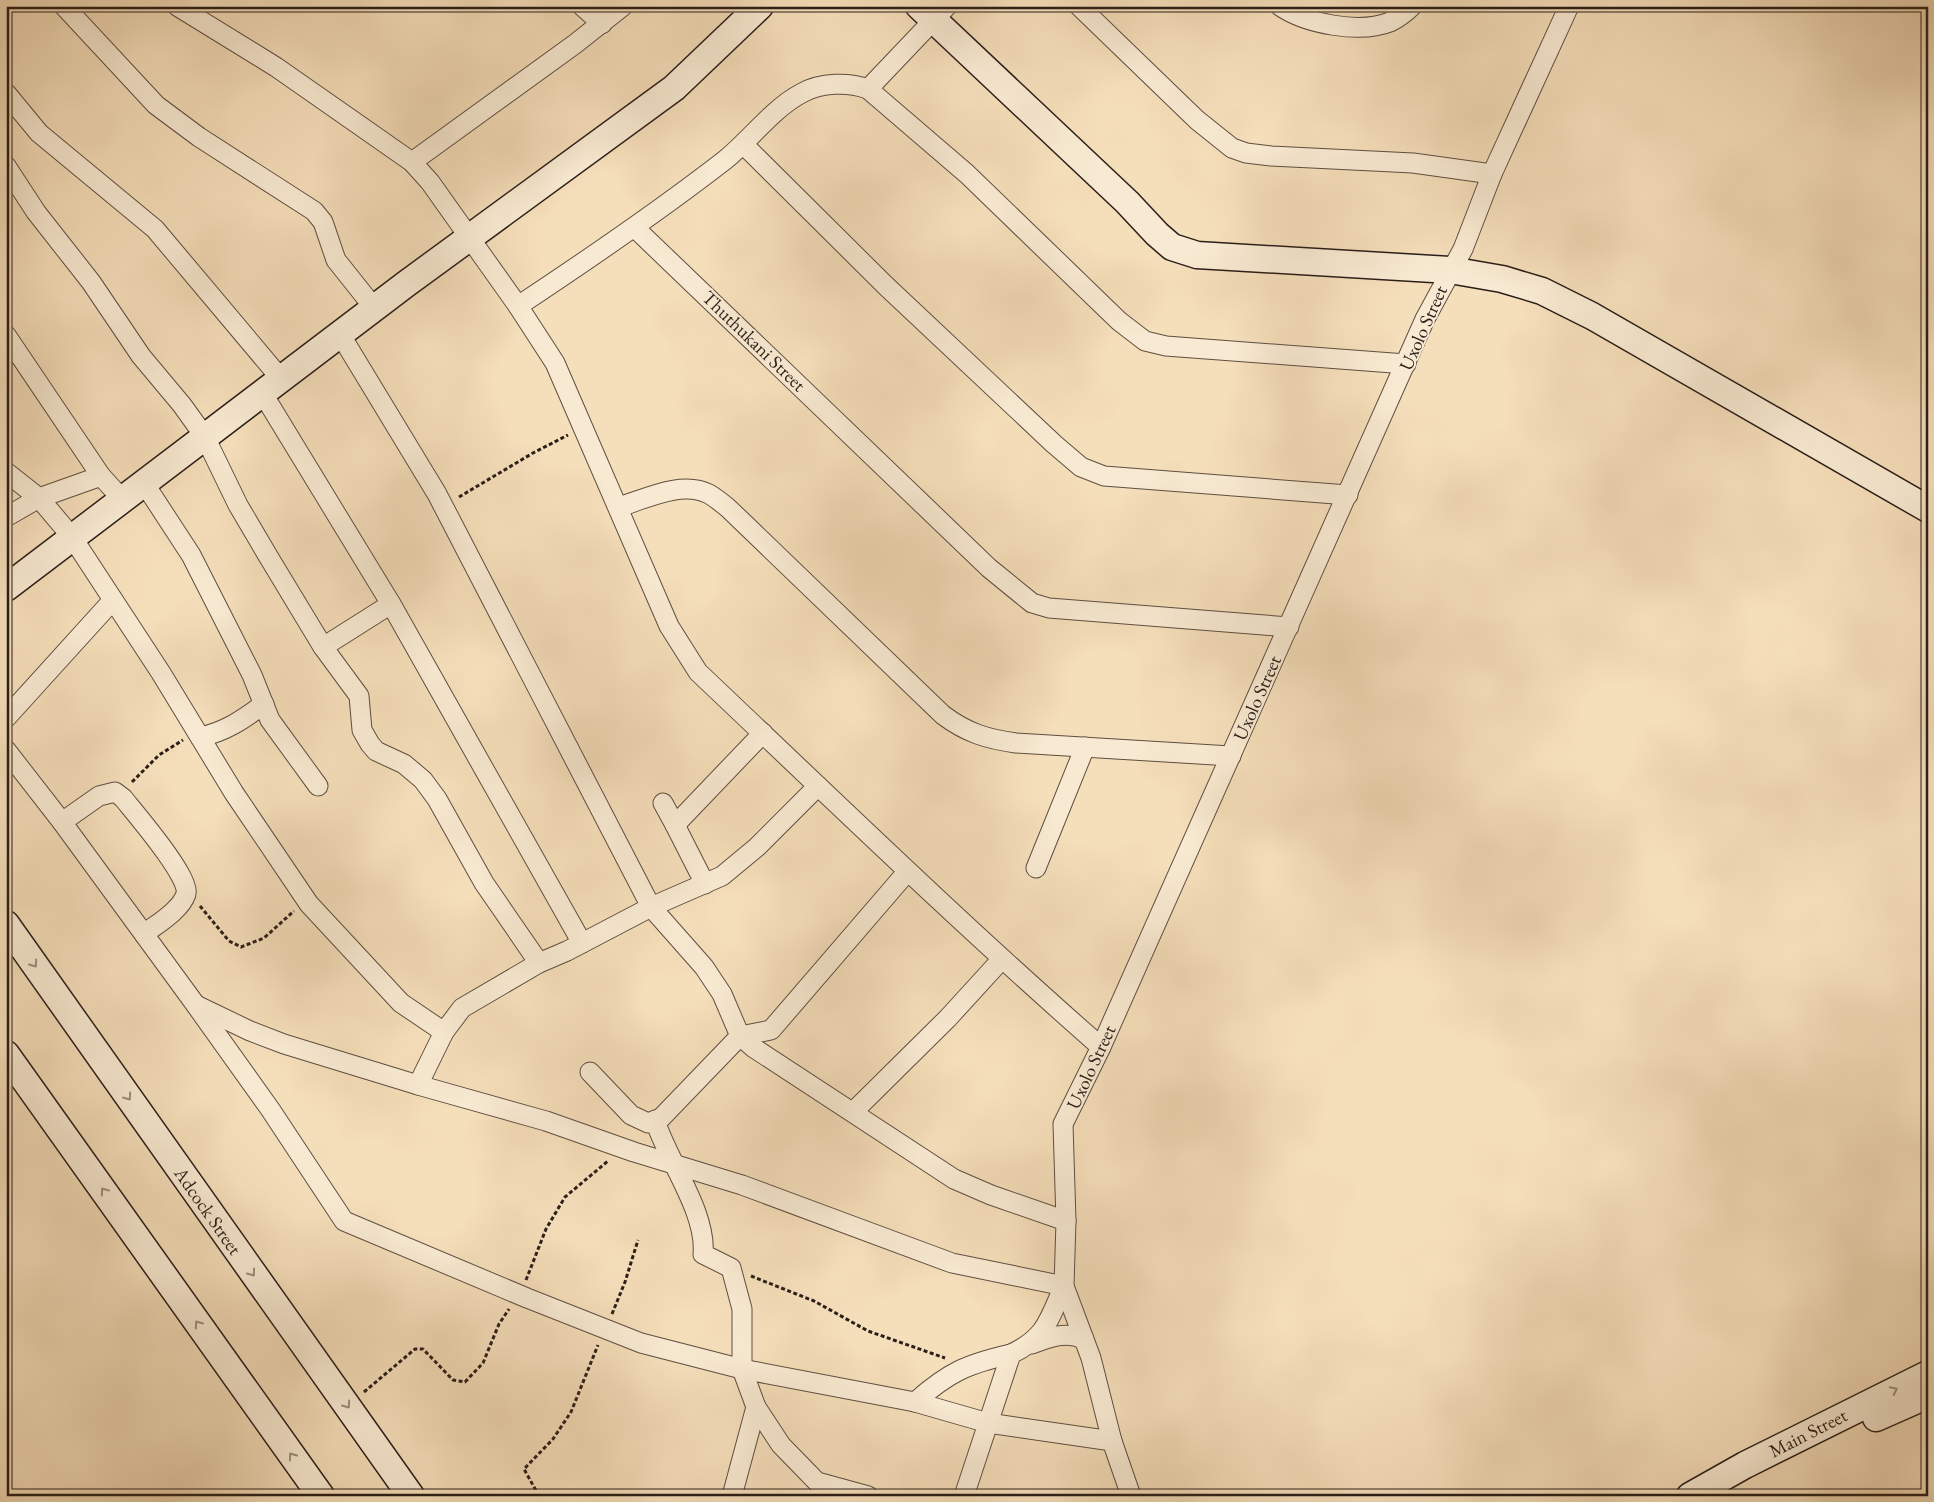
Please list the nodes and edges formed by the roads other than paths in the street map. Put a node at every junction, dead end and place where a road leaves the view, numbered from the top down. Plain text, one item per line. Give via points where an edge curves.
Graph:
1 (64, 6) edge
2 (177, 6) edge
3 (582, 6) edge
4 (623, 6) edge
5 (760, 6) edge
6 (1079, 6) edge
7 (1280, 6) edge
8 (1412, 6) edge
9 (1569, 6) edge
10 (933, 11) edge
11 (602, 24) junction
12 (868, 89) junction
13 (6, 93) edge
14 (744, 145) junction
15 (412, 162) junction
16 (6, 166) edge
17 (1492, 174) junction
18 (635, 228) junction
19 (470, 238) junction
20 (1450, 270) junction
21 (518, 306) junction
22 (375, 309) junction
23 (340, 334) junction
24 (6, 335) edge
25 (1406, 364) junction
26 (272, 387) junction
27 (205, 437) junction
28 (6, 472) edge
29 (101, 476) junction
30 (144, 483) junction
31 (1348, 495) junction
32 (39, 498) junction
33 (122, 499) junction
34 (619, 507) junction
35 (1928, 509) edge
36 (6, 517) edge
37 (72, 537) junction
38 (6, 588) edge
39 (113, 600) junction
40 (391, 604) junction
41 (1288, 627) junction
42 (323, 648) junction
43 (264, 704) junction
44 (6, 718) edge
45 (763, 733) junction
46 (200, 736) junction
47 (1085, 747) junction
48 (6, 750) edge
49 (1231, 756) junction
50 (318, 786) dead end
51 (818, 786) junction
52 (663, 803) dead end
53 (62, 822) junction
54 (675, 825) junction
55 (1036, 868) dead end
56 (907, 872) junction
57 (704, 884) junction
58 (651, 907) junction
59 (6, 924) edge
60 (144, 934) junction
61 (582, 943) junction
62 (1001, 960) junction
63 (539, 962) junction
64 (195, 1004) junction
65 (444, 1032) junction
66 (740, 1036) junction
67 (1100, 1047) junction
68 (6, 1054) edge
69 (590, 1072) dead end
70 (418, 1085) junction
71 (854, 1112) junction
72 (654, 1120) junction
73 (674, 1164) junction
74 (1066, 1221) junction
75 (1064, 1286) junction
76 (1084, 1339) junction
77 (1020, 1350) junction
78 (742, 1370) junction
79 (1928, 1374) edge
80 (1928, 1395) edge
81 (915, 1402) junction
82 (756, 1407) junction
83 (988, 1423) junction
84 (1112, 1441) junction
85 (321, 1496) edge
86 (411, 1496) edge
87 (732, 1496) edge
88 (868, 1496) edge
89 (964, 1496) edge
90 (1131, 1496) edge
91 (1690, 1496) edge
92 (1715, 1496) edge

1 - 22 street via 156,105 199,137 314,211 323,222 336,260
2 - 15 street via 276,67
3 - 11 street
4 - 11 street
5 - 19 street via 674,88
6 - 17 street via 1196,120 1232,148 1271,156 1413,163
7 - 8 street via 1308,20 1364,26 1389,22
9 - 17 street, Uxolo Street
10 - 12 street
10 - 20 street via 1172,247 1197,255
11 - 15 street
12 - 14 street via 840,85 802,93
12 - 25 street via 967,174 1119,321 1145,341 1188,348
13 - 26 street via 39,134 156,229
14 - 18 street
14 - 31 street via 886,286 1082,467 1104,476
15 - 19 street
16 - 27 street via 141,356
17 - 20 street, Uxolo Street via 1463,249
18 - 21 street
18 - 41 street, Thuthukani Street via 989,568 1032,603 1054,608
19 - 21 street
19 - 22 street
20 - 25 street, Uxolo Street
20 - 35 street via 1502,279 1542,291
21 - 34 street via 555,363
22 - 23 street
23 - 26 street
23 - 58 street via 443,506
24 - 29 street
25 - 31 street, Uxolo Street
26 - 27 street
26 - 40 street
27 - 30 street
27 - 42 street via 238,504
28 - 32 street
29 - 32 street
29 - 33 street
30 - 33 street
30 - 43 street via 190,555
31 - 41 street, Uxolo Street
32 - 36 street
32 - 37 street
33 - 37 street
34 - 45 street via 678,643 698,672
34 - 47 street via 674,490 689,489 710,495 728,508 943,715 961,728 989,740
37 - 38 street
37 - 39 street
39 - 44 street
39 - 46 street
40 - 42 street
40 - 61 street
41 - 49 street, Uxolo Street
42 - 63 street via 359,696 362,730 370,744 376,751 404,764 423,780 484,884
43 - 46 street via 241,721 214,734
43 - 50 street via 282,740
45 - 51 street
45 - 54 street
46 - 65 street via 307,901 401,1003
47 - 49 street
47 - 55 street
48 - 53 street
49 - 67 street, Uxolo Street
51 - 56 street
51 - 57 street via 736,866
52 - 54 street
53 - 60 street
53 - 60 street via 99,796 110,792 119,794 176,868 186,885 185,896
54 - 57 street
56 - 62 street
56 - 66 street via 771,1030
57 - 58 street
58 - 61 street
58 - 66 street via 704,967 722,994
59 -> 86 street, Adcock Street
60 - 64 street
61 - 63 street
62 - 67 street
62 - 71 street
63 - 65 street via 462,1008
64 - 70 street via 284,1044
64 - 78 street via 344,1221 641,1343
65 - 70 street
66 - 71 street
66 - 72 street via 662,1118
67 - 74 street, Uxolo Street via 1063,1124
85 -> 68 street
69 - 72 street via 631,1115 648,1123
70 - 73 street via 546,1121
71 - 74 street via 954,1179 991,1196
72 - 73 street
73 - 75 street via 742,1185 952,1262
73 - 78 street via 701,1226 703,1254 731,1268 742,1308
74 - 75 street
75 - 76 street
75 - 77 street via 1044,1330
76 - 77 street via 1072,1334 1052,1337
76 - 84 street
77 - 81 street via 967,1366 938,1382
77 - 83 street
78 - 81 street
78 - 82 street
91 -> 79 street, Main Street
80 - 92 street, Main Street via 1784,1460
81 - 83 street
82 - 87 street
82 - 88 street via 782,1445 817,1482
83 - 84 street
83 - 89 street
84 - 90 street

